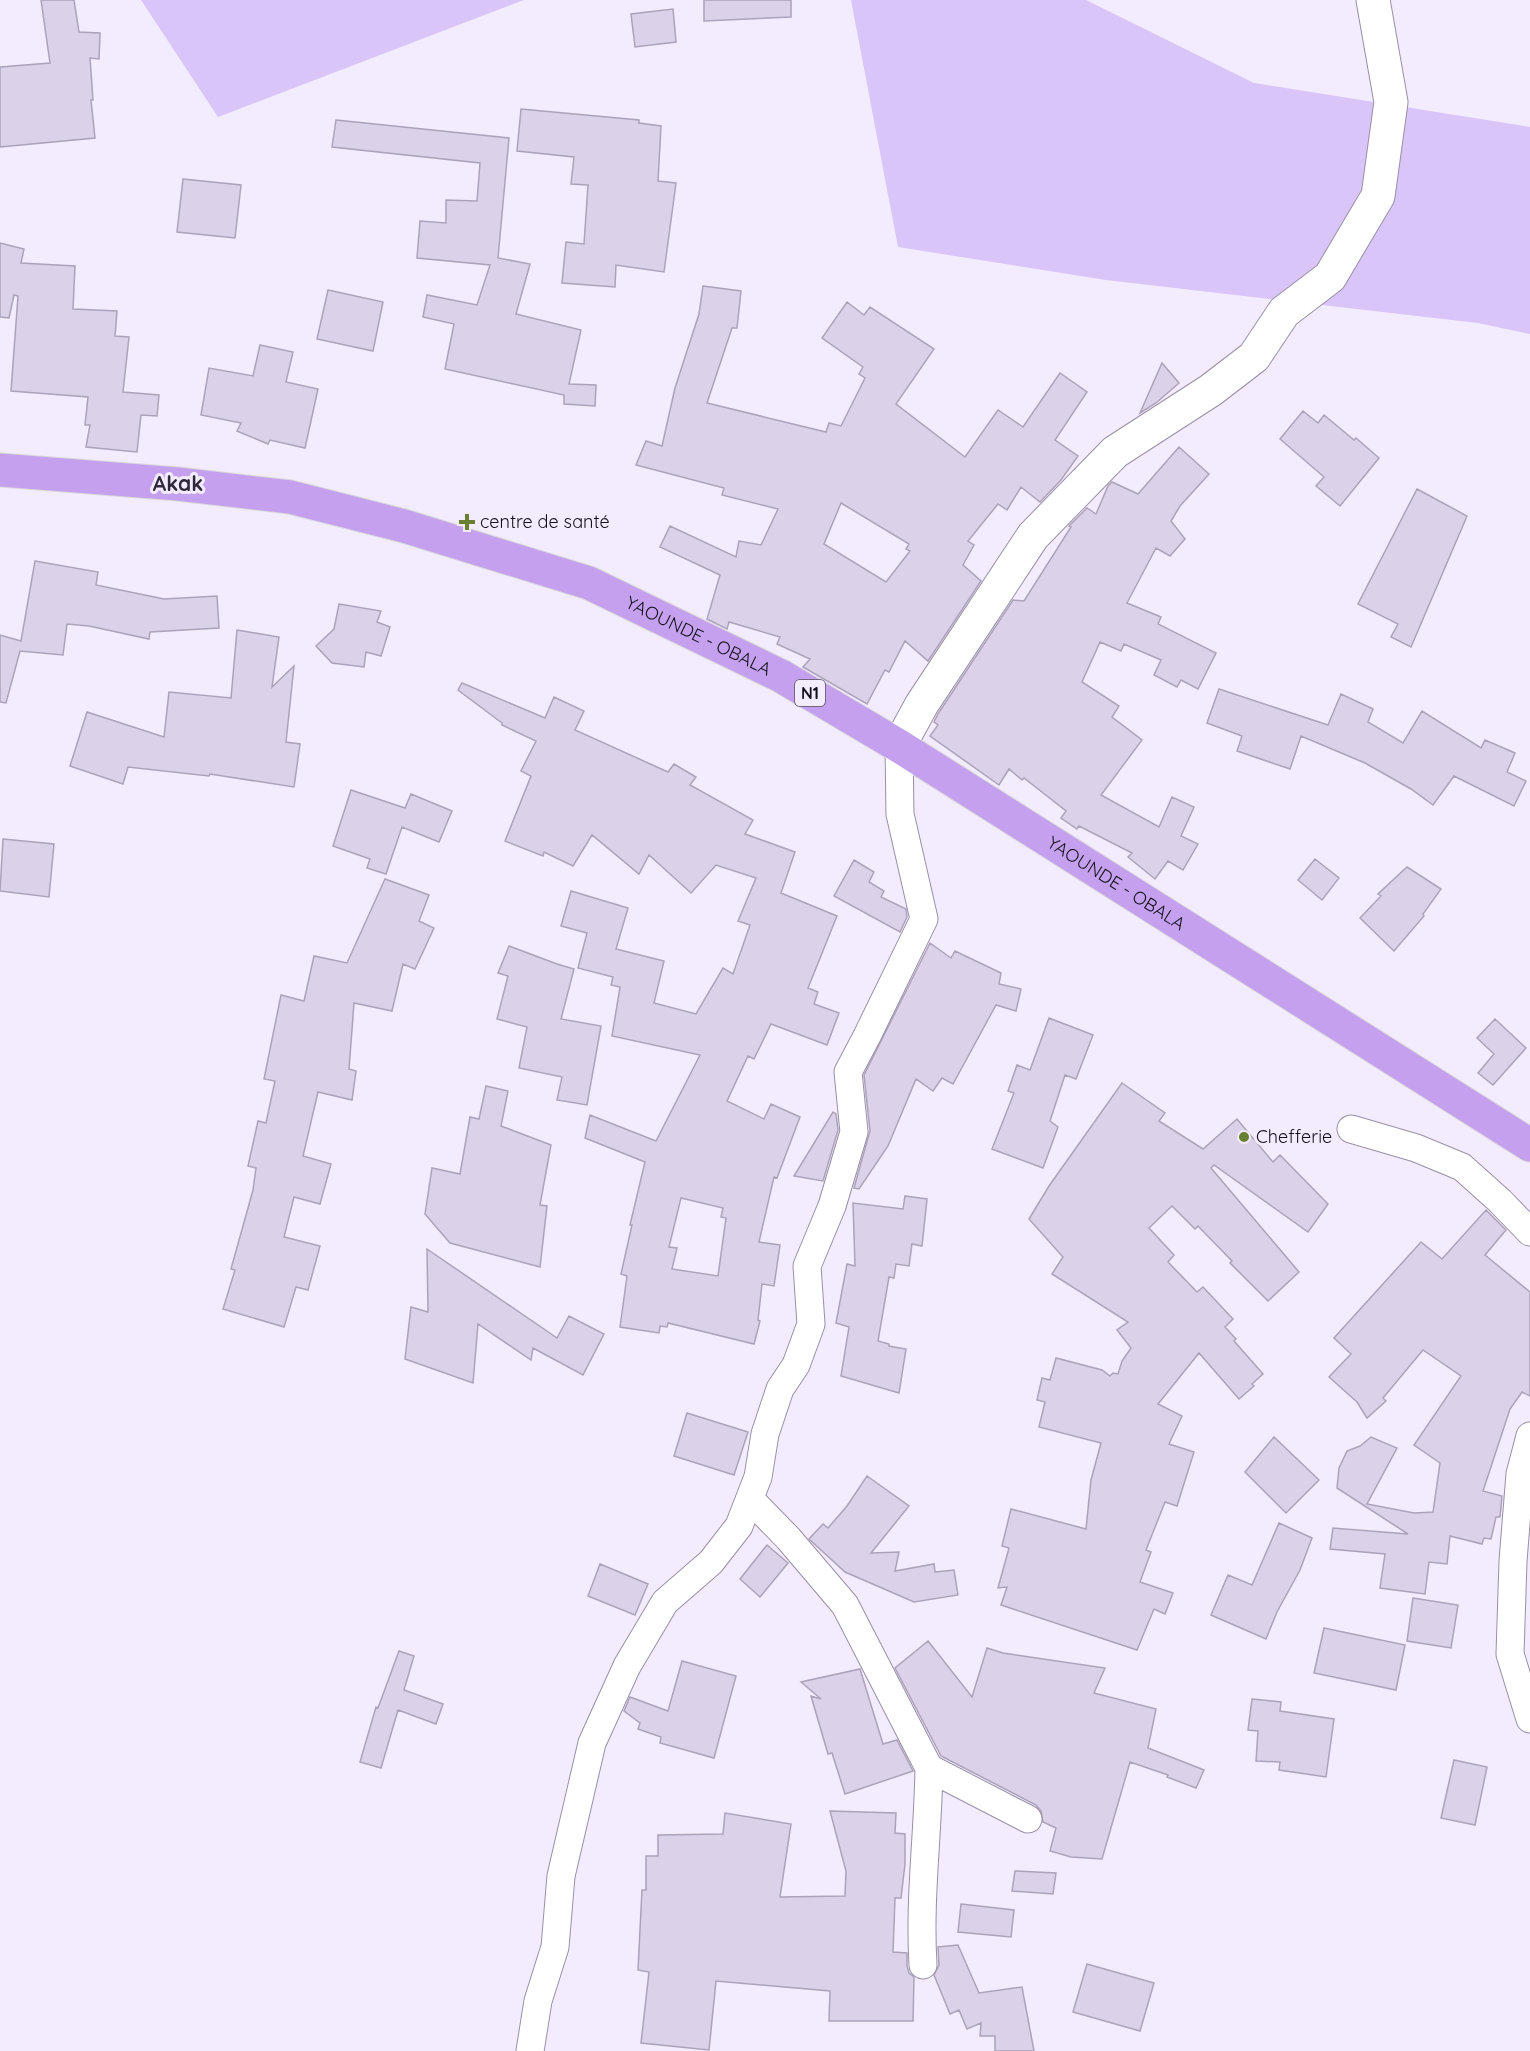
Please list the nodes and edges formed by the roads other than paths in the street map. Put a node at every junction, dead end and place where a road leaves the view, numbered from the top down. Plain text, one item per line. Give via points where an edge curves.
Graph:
1 (1373, 0) edge
2 (0, 470) edge
3 (899, 746) junction
4 (1351, 1129) dead end
5 (1530, 1145) edge
6 (1530, 1232) edge
7 (1530, 1436) edge
8 (750, 1499) junction
9 (1530, 1719) edge
10 (929, 1768) junction
11 (1028, 1820) dead end
12 (923, 1965) dead end
13 (530, 2051) edge

1 - 3 street via 1390,102 1378,196 1330,277 1284,312 1254,357 1115,452 1033,536 922,704
2 - 3 highway, YAOUNDE - OBALA / N1 via 290,497 437,536 588,583 781,676
3 - 5 highway, YAOUNDE - OBALA / N1
3 - 8 street via 900,814 924,919 848,1072 854,1132 832,1206 807,1266 811,1324 796,1365 780,1389
4 - 6 street via 1416,1148 1462,1167
7 - 9 street via 1520,1473 1510,1654
8 - 10 street via 845,1605
8 - 13 street via 739,1526 711,1562 665,1602 627,1666 592,1743 561,1876 555,1947 538,2001
10 - 11 street
10 - 12 street via 921,1887

